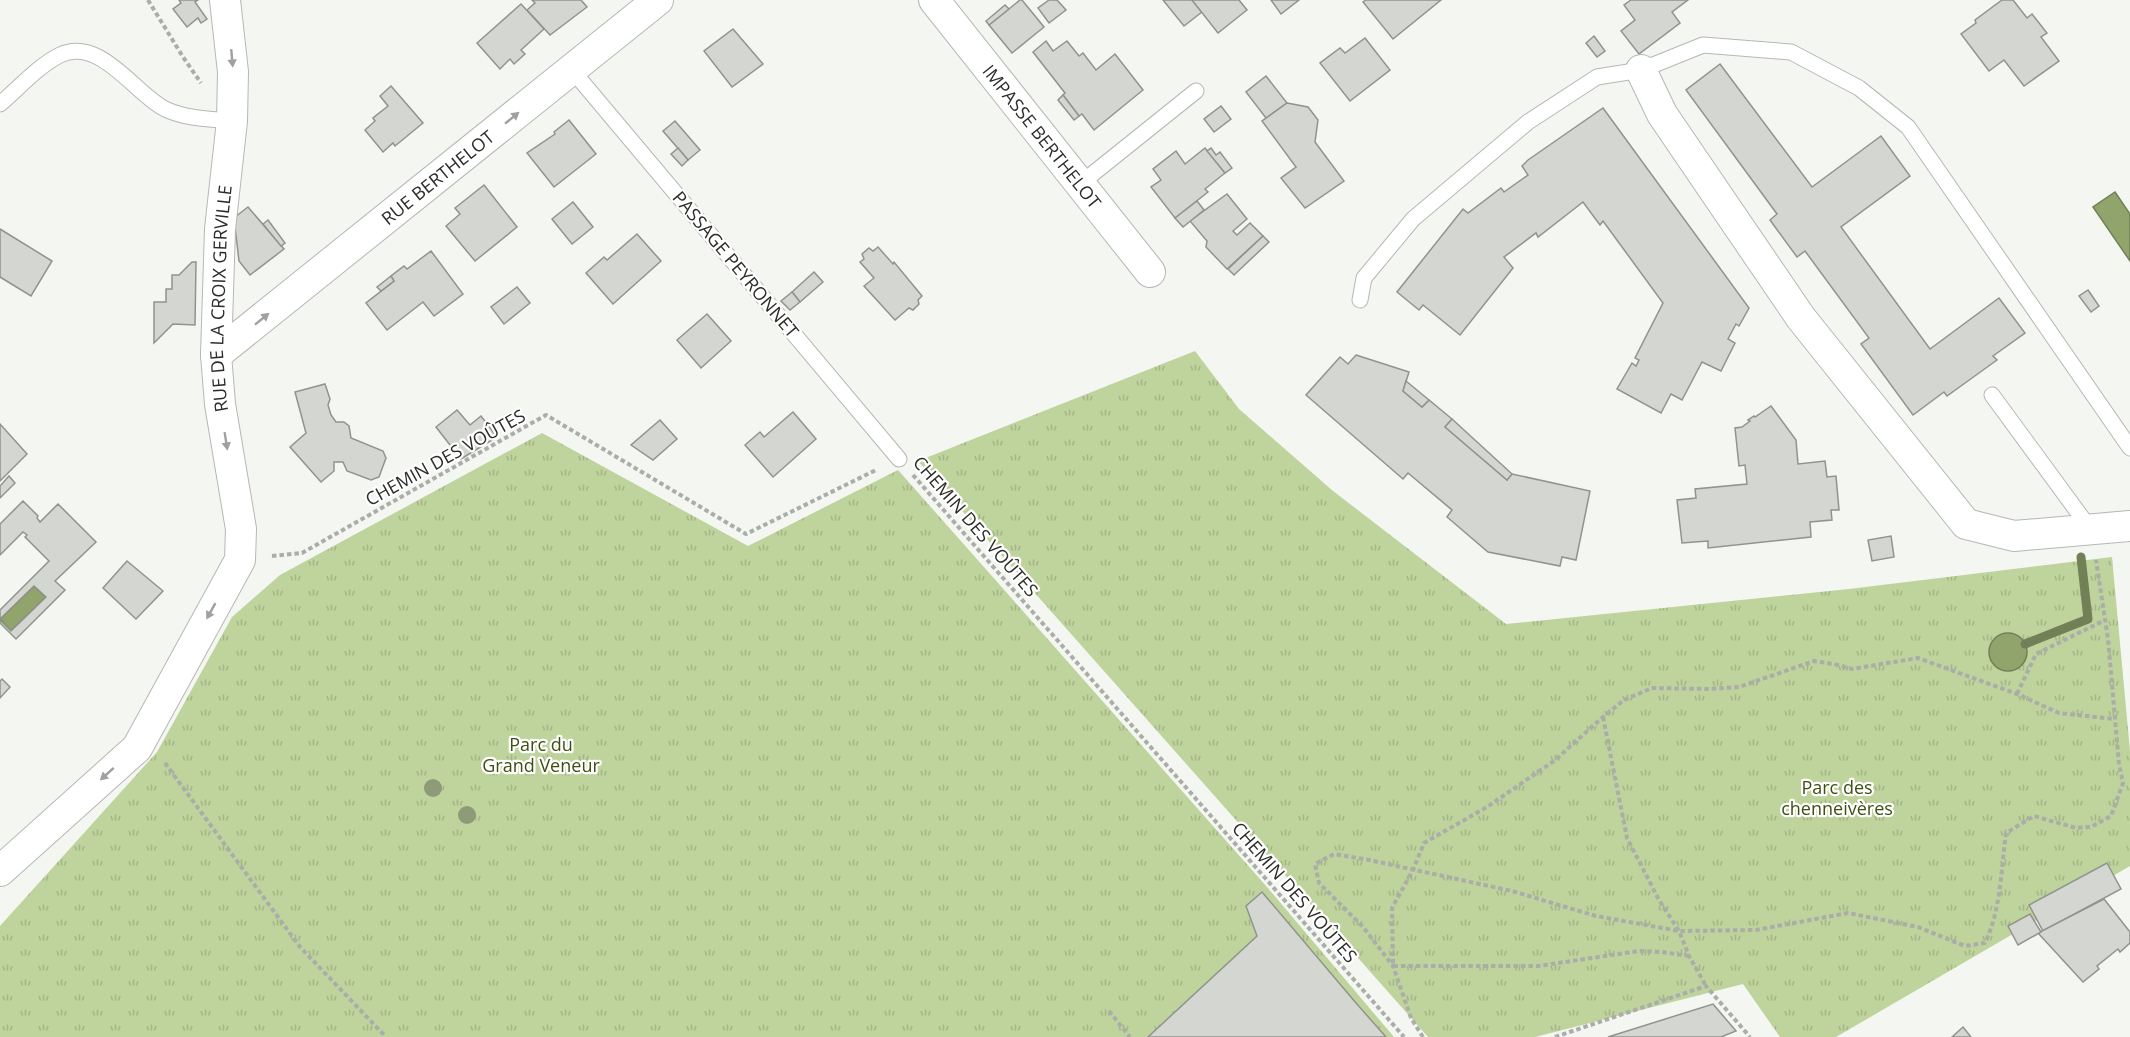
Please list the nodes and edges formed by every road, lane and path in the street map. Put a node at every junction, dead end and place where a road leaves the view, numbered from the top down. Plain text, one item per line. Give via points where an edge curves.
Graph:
1 (148, 0) edge
2 (225, 0) edge
3 (658, 0) edge
4 (934, 0) edge
5 (572, 70) junction
6 (1641, 70) junction
7 (1196, 91) dead end
8 (0, 104) edge
9 (232, 121) junction
10 (1080, 184) junction
11 (1150, 272) dead end
12 (1360, 300) dead end
13 (216, 355) junction
14 (1992, 395) dead end
15 (2130, 448) edge
16 (899, 459) junction
17 (2130, 526) edge
18 (2091, 530) junction
19 (240, 560) junction
20 (2105, 620) junction
21 (2017, 694) junction
22 (1603, 717) junction
23 (2114, 719) junction
24 (164, 761) dead end
25 (1413, 870) junction
26 (0, 871) edge
27 (1679, 932) junction
28 (1689, 956) junction
29 (1393, 966) junction
30 (1706, 986) junction
31 (1109, 1011) dead end
32 (386, 1037) edge
33 (1130, 1037) edge
34 (1404, 1037) edge
35 (1423, 1037) edge
36 (1555, 1037) edge
37 (1750, 1037) edge

1 - 9 path via 183,57
2 -> 9 street, RUE DE LA CROIX GERVILLE via 233,72
3 - 5 street, RUE BERTHELOT
4 - 10 street, IMPASSE BERTHELOT
13 -> 5 street, RUE BERTHELOT
5 - 16 lane, PASSAGE PEYRONNET
6 - 12 lane via 1598,77 1528,122 1413,219 1364,278
6 - 15 lane via 1703,45 1769,50 1791,52 1859,88 1908,127
6 - 18 street via 1662,114 1801,318 1966,524 2014,536
7 - 10 lane
8 - 9 lane via 61,54 79,51 96,56 162,107 183,117
9 - 13 street, RUE DE LA CROIX GERVILLE via 220,229
10 - 11 street, IMPASSE BERTHELOT
13 -> 19 street, RUE DE LA CROIX GERVILLE via 240,530
14 - 18 lane
16 - 19 path, CHEMIN DES VOÛTES via 746,534 546,415 302,553
16 - 34 path, CHEMIN DES VOÛTES
17 - 18 street
18 - 20 path
19 -> 26 street, RUE DE LA CROIX GERVILLE via 137,748
20 - 21 path via 2036,654
20 - 23 path
21 - 22 path via 1918,658 1852,669 1814,661 1739,687 1652,688 1624,700
21 - 23 path via 2059,713
22 - 25 path via 1554,761 1487,807 1424,843
22 - 27 path via 1627,838
23 - 27 path via 2123,783 2111,816 2091,827 2076,828 2034,816 2006,833 1992,929 1985,943 1965,946 1918,927 1848,913 1756,930
24 - 32 path via 300,947
25 - 27 path
25 - 29 path via 1392,908
25 - 29 path via 1334,855 1315,864 1319,883 1363,927
27 - 28 path
28 - 29 path via 1639,951 1538,966
28 - 30 path
29 - 35 path via 1411,1018
30 - 36 path
30 - 37 path
31 - 33 path

